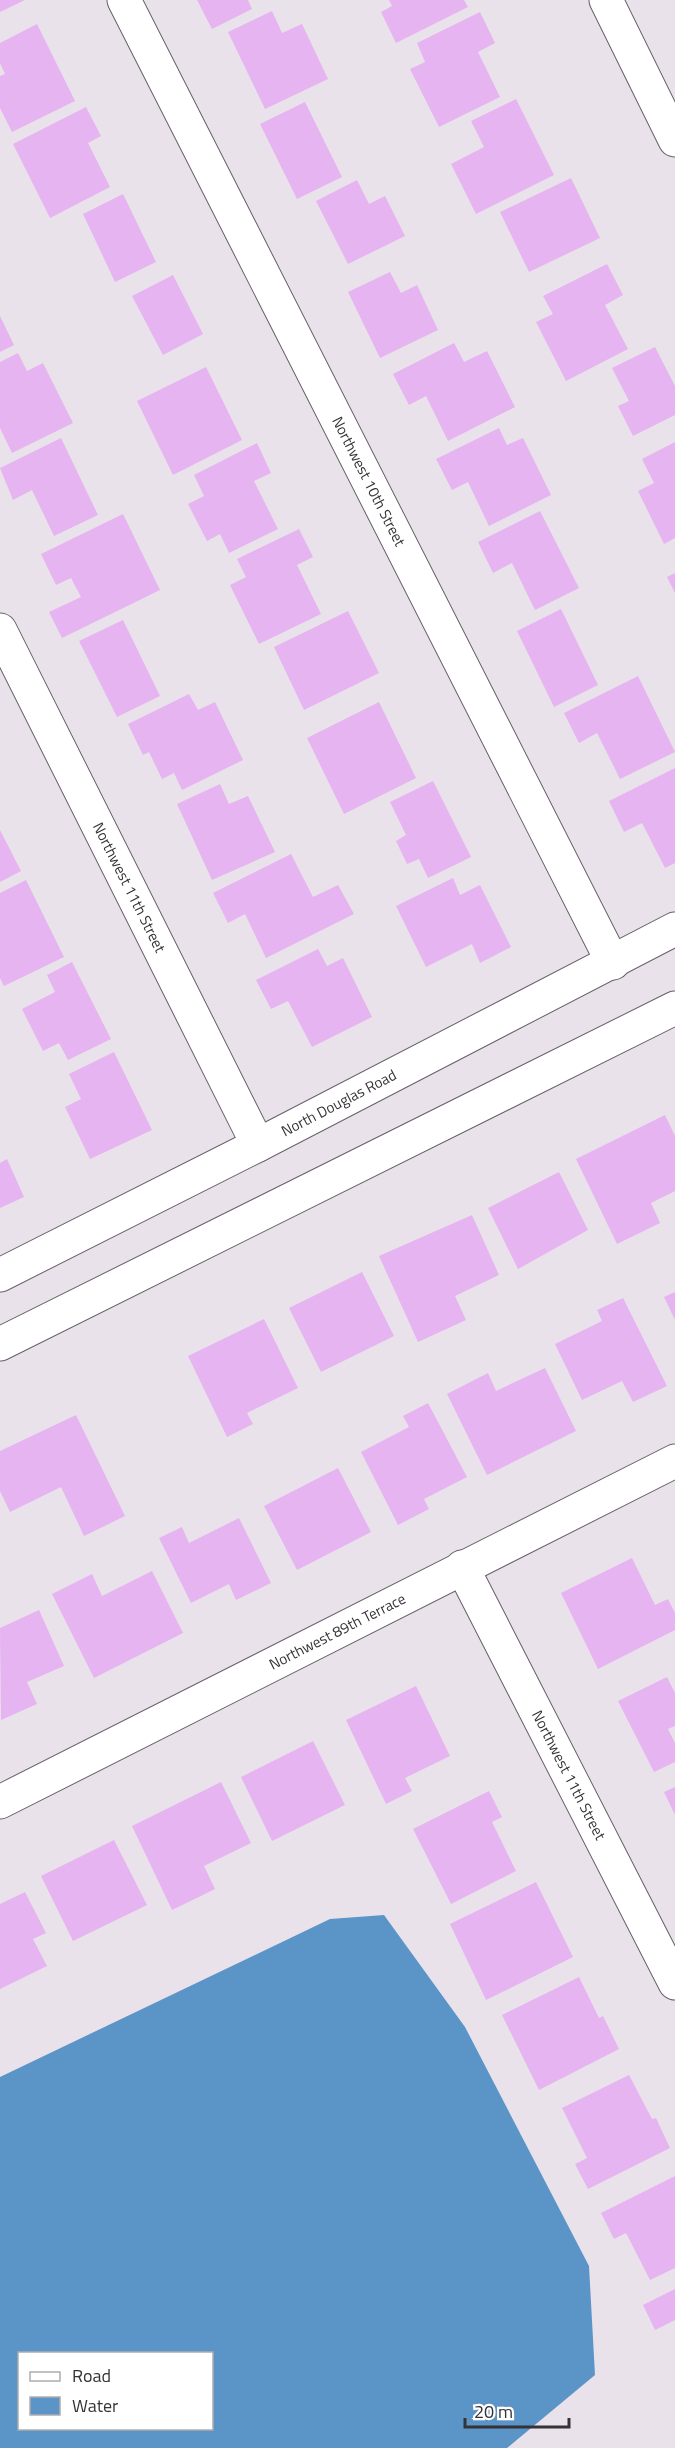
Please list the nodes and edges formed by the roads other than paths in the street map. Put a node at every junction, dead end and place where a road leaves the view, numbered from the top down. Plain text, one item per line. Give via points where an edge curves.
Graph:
1 (124, 0) edge
2 (606, 0) edge
3 (675, 140) edge
4 (0, 630) edge
5 (675, 930) edge
6 (613, 963) junction
7 (675, 1008) edge
8 (258, 1145) junction
9 (0, 1275) edge
10 (0, 1344) edge
11 (675, 1461) edge
12 (462, 1567) junction
13 (0, 1802) edge
14 (675, 1983) edge

1 - 6 street, Northwest 10th Street
2 - 3 street
4 - 8 street, Northwest 11th Street
5 - 6 street, North Douglas Road
6 - 8 street, North Douglas Road
7 - 10 street
8 - 9 street, North Douglas Road
11 - 12 street, Northwest 89th Terrace
12 - 13 street, Northwest 89th Terrace
12 - 14 street, Northwest 11th Street

